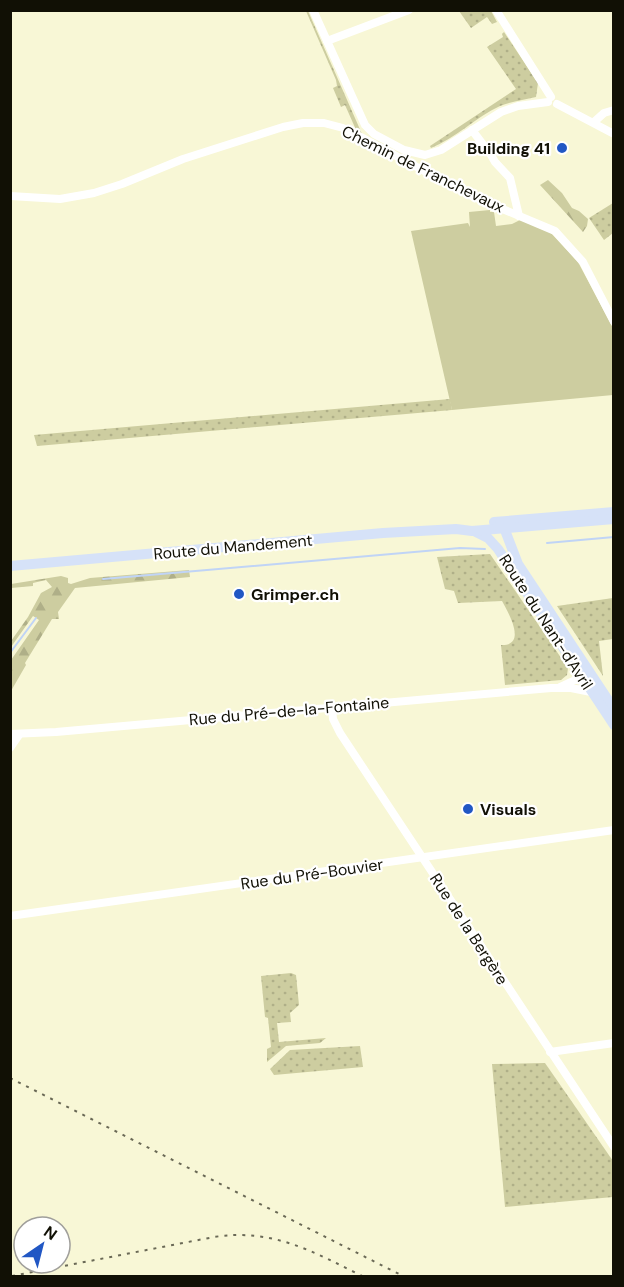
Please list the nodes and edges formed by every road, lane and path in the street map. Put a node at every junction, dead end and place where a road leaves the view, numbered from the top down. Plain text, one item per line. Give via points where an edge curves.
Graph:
1 (313, 10) edge
2 (409, 10) edge
3 (496, 10) edge
4 (327, 41) junction
5 (547, 89) junction
6 (549, 100) junction
7 (537, 103) junction
8 (614, 110) edge
9 (594, 122) junction
10 (472, 130) junction
11 (614, 134) edge
12 (10, 196) edge
13 (519, 216) junction
14 (614, 322) edge
15 (614, 512) edge
16 (614, 519) edge
17 (500, 527) junction
18 (524, 527) junction
19 (456, 529) junction
20 (472, 531) junction
21 (510, 544) junction
22 (498, 549) junction
23 (10, 566) edge
24 (582, 679) junction
25 (558, 687) junction
26 (596, 691) junction
27 (332, 708) junction
28 (614, 709) edge
29 (614, 725) edge
30 (15, 734) edge
31 (10, 748) edge
32 (614, 830) edge
33 (422, 858) junction
34 (10, 916) edge
35 (614, 1043) edge
36 (550, 1052) junction
37 (614, 1148) edge

1 - 4 street
2 - 4 street
3 - 5 street
4 - 10 street via 357,111 374,134 404,150 425,155 441,150
5 - 6 street
5 - 7 street
6 - 7 street
6 - 9 street via 552,107 557,104
7 - 10 street via 509,109
8 - 9 street
9 - 11 street
10 - 13 street via 510,178
12 - 13 street, Chemin de Franchevaux via 52,199 94,193 183,159 297,124 318,122 350,131 467,194
13 - 14 street, Chemin de Franchevaux via 555,231 579,256
15 - 17 main road, Route du Mandement
16 - 18 main road, Route du Mandement
17 - 18 main road, Route du Mandement
17 - 19 main road, Route du Mandement via 472,524
17 - 20 main road, Route du Mandement
17 - 21 main road, Route du Nant-d'Avril
17 - 22 main road, Route du Nant-d'Avril
18 - 21 main road, Route du Nant-d'Avril
19 - 20 main road, Route du Mandement
19 - 23 main road, Route du Mandement
20 - 22 main road, Route du Nant-d'Avril via 488,538
21 - 26 main road, Route du Nant-d'Avril
22 - 24 main road, Route du Nant-d'Avril
24 - 25 street, Rue du Pré-de-la-Fontaine
24 - 26 main road, Route du Nant-d'Avril
25 - 26 street, Rue du Pré-de-la-Fontaine
25 - 27 street, Rue du Pré-de-la-Fontaine
26 - 28 main road, Route du Nant-d'Avril
26 - 29 main road, Route du Nant-d'Avril
27 - 30 street, Rue du Pré-de-la-Fontaine
27 - 33 street, Rue de la Bergère via 339,733
30 - 31 street, Rue du Pré-de-la-Fontaine
32 - 33 street, Rue du Pré-Bouvier
33 - 34 street, Rue du Pré-Bouvier
33 - 36 street, Rue de la Bergère
35 - 36 street
36 - 37 street, Rue de la Bergère

